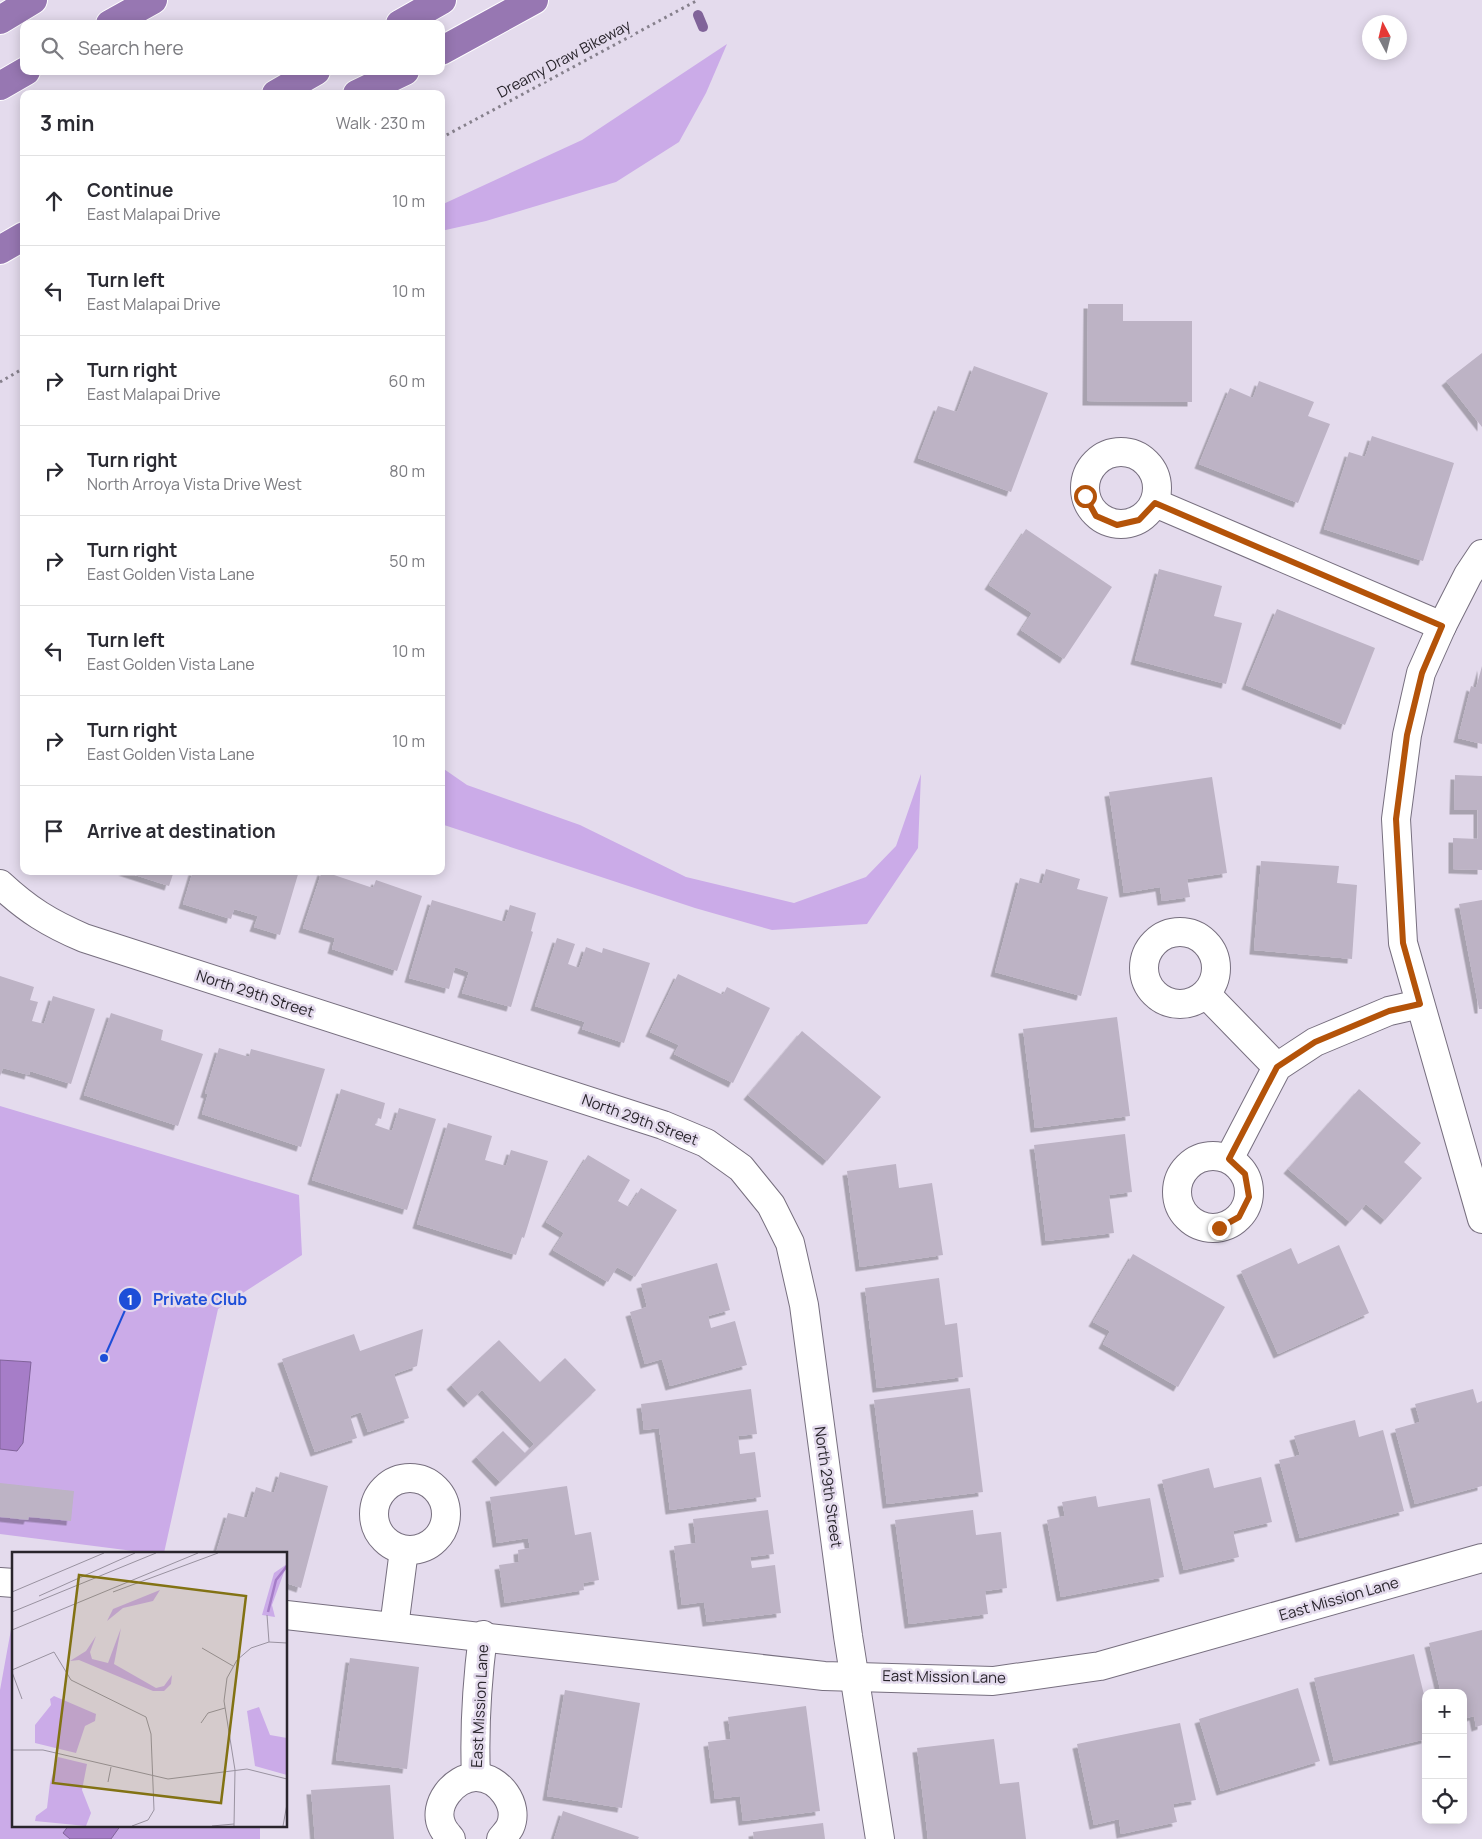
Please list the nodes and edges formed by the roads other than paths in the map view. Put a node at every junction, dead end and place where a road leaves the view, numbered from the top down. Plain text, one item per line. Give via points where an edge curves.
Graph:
1 (33, 0) edge
2 (153, 0) edge
3 (442, 0) edge
4 (534, 0) edge
5 (0, 20) edge
6 (117, 20) edge
7 (407, 20) edge
8 (445, 50) edge
9 (20, 74) edge
10 (309, 75) edge
11 (397, 75) edge
12 (0, 86) edge
13 (283, 90) edge
14 (365, 90) edge
15 (20, 238) edge
16 (0, 250) edge
17 (20, 253) edge
18 (0, 262) edge
19 (1155, 503) dead end
20 (1482, 554) edge
21 (1442, 626) junction
22 (0, 884) edge
23 (1206, 994) dead end
24 (1420, 1004) junction
25 (1277, 1067) junction
26 (1229, 1159) dead end
27 (1482, 1220) edge
28 (404, 1550) dead end
29 (1482, 1558) edge
30 (288, 1615) edge
31 (394, 1627) junction
32 (483, 1635) junction
33 (855, 1676) junction
34 (476, 1777) junction
35 (451, 1839) edge
36 (501, 1839) edge
37 (880, 1839) edge

1 - 5 highway
2 - 6 highway
3 - 7 highway
4 - 8 highway
9 - 12 highway
10 - 13 highway
11 - 14 highway
15 - 16 highway
17 - 18 highway
19 - 21 street
20 - 21 street
21 - 24 street via 1419,682 1407,735 1396,819 1403,943
22 - 33 street, North 29th Street via 46,921 84,938 662,1125 706,1144 741,1168 771,1205 790,1243 804,1305
23 - 25 street
24 - 25 street via 1389,1011 1315,1042
24 - 27 street
25 - 26 street
28 - 31 street
29 - 33 street, East Mission Lane via 1100,1666 993,1681
30 - 31 street, East Mission Lane
31 - 32 street, East Mission Lane
32 - 33 street, East Mission Lane via 824,1676
32 - 34 street, East Mission Lane
33 - 37 street, North 29th Street
34 - 35 street, East Mission Lane via 454,1784 441,1803 441,1825
34 - 36 street, East Mission Lane via 498,1784 511,1803 511,1825

